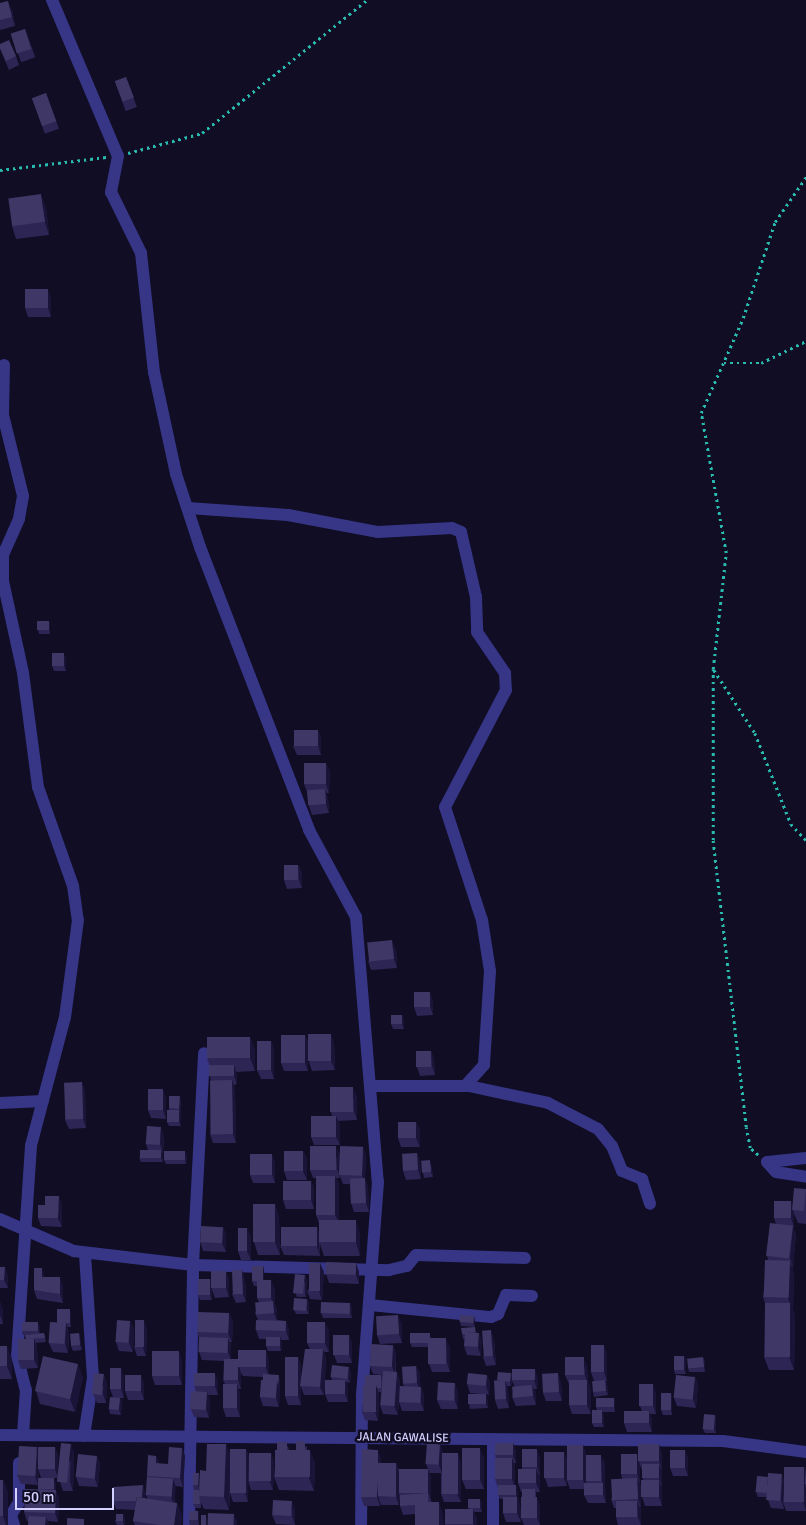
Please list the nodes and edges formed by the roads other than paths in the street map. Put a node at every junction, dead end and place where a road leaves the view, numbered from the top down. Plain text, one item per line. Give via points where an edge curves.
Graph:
1 (52, 0) edge
2 (4, 365) dead end
3 (188, 508) junction
4 (204, 1053) dead end
5 (371, 1086) junction
6 (465, 1086) junction
7 (43, 1102) junction
8 (0, 1103) edge
9 (806, 1158) edge
10 (806, 1177) edge
11 (650, 1204) dead end
12 (0, 1219) edge
13 (23, 1231) junction
14 (85, 1253) junction
15 (525, 1258) dead end
16 (193, 1265) junction
17 (374, 1269) junction
18 (532, 1296) dead end
19 (370, 1305) junction
20 (0, 1435) edge
21 (22, 1435) junction
22 (84, 1436) junction
23 (190, 1437) junction
24 (361, 1437) junction
25 (494, 1439) junction
26 (806, 1452) edge
27 (14, 1525) edge
28 (189, 1525) edge
29 (361, 1525) edge
30 (493, 1525) edge

1 - 3 street via 118,156 111,192 141,253 154,372
2 - 7 street via 3,415 22,496 19,519 3,555 3,581 22,673 38,787 73,886 78,920 66,1010
3 - 5 street via 309,830 354,908
3 - 6 street via 288,515 378,532 452,528 461,532 476,597 477,632 505,673 506,690 446,807 482,920 490,971 484,1065
4 - 16 street
5 - 6 street
5 - 17 street via 378,1182
6 - 11 street via 548,1103 598,1129 612,1146 622,1171 642,1179
7 - 8 street
7 - 13 street via 31,1146
9 - 10 street via 767,1162 776,1172
12 - 13 street
13 - 14 street
13 - 21 street via 17,1362 26,1390
14 - 16 street
14 - 22 street via 93,1378
15 - 17 street via 416,1255 407,1266
16 - 17 street
16 - 23 street
17 - 19 street
18 - 19 street via 506,1296 498,1314 491,1317
19 - 24 street
20 - 21 street, JALAN GAWALISE
21 - 22 street, JALAN GAWALISE
21 - 27 street via 20,1499 12,1512
22 - 23 street, JALAN GAWALISE
23 - 24 street, JALAN GAWALISE
23 - 28 street
24 - 25 street, JALAN GAWALISE
24 - 29 street
25 - 26 street, JALAN GAWALISE via 723,1441
25 - 30 street

